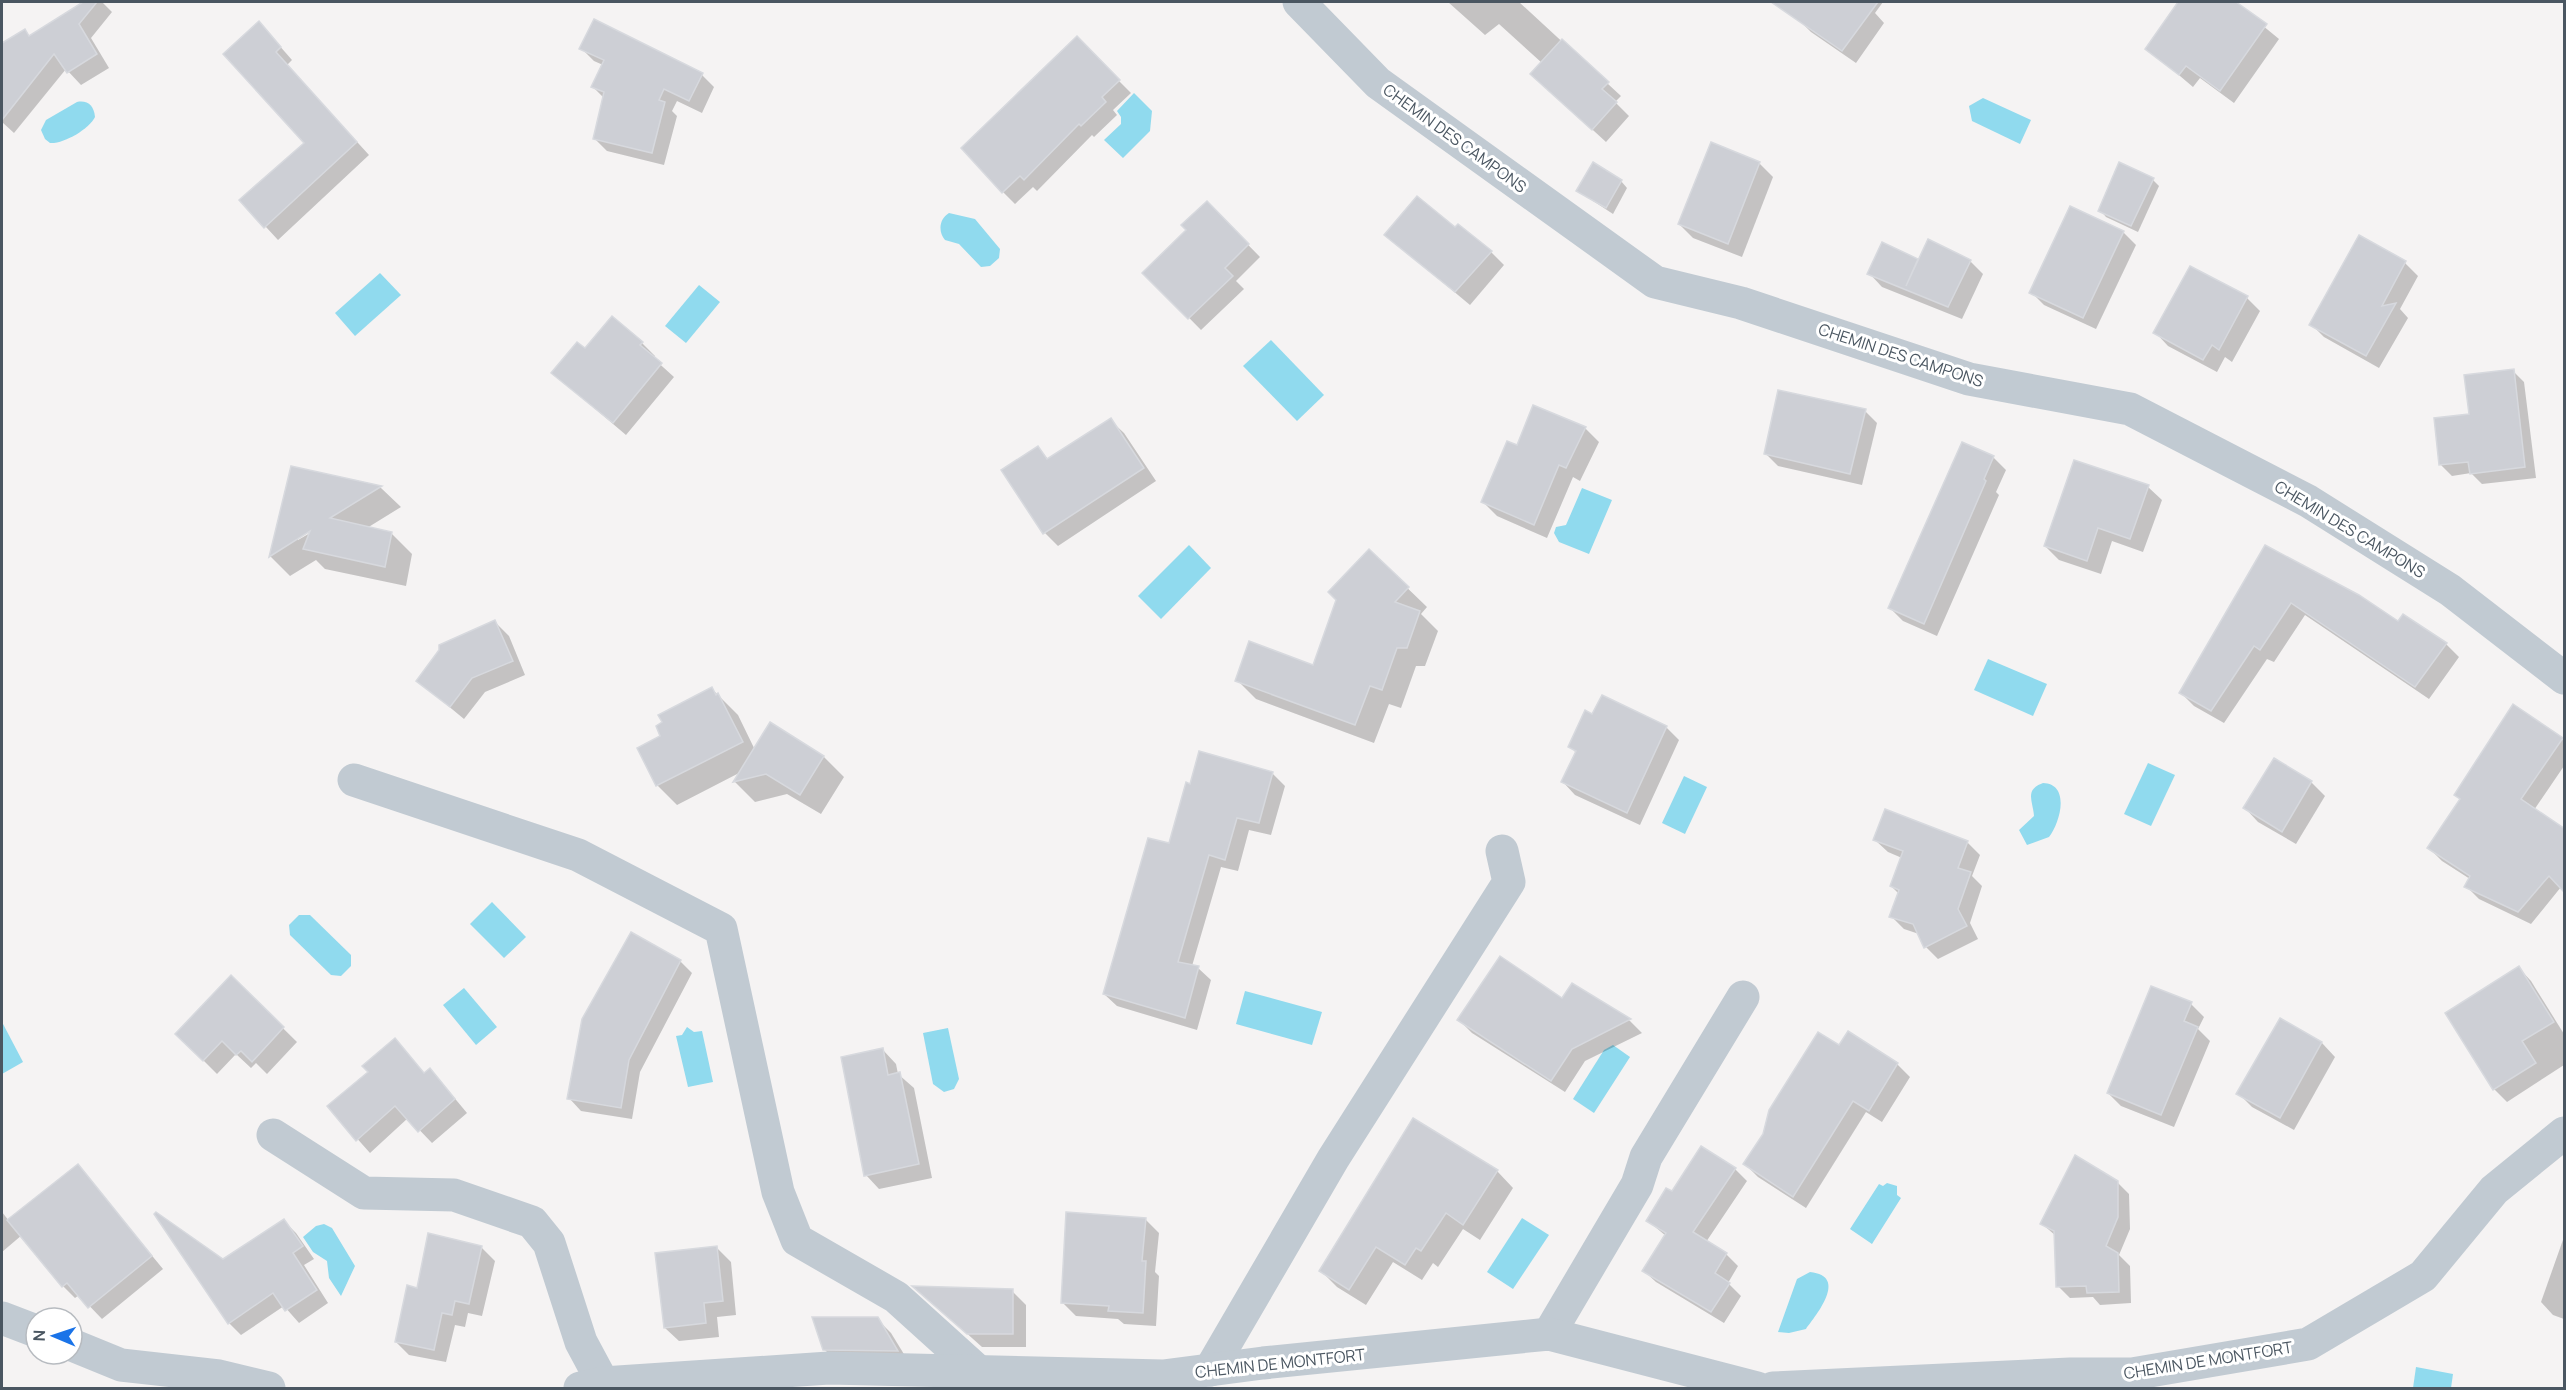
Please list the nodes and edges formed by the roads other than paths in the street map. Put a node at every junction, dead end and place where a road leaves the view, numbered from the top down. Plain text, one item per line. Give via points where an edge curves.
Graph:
1 (1299, 2) edge
2 (2565, 678) edge
3 (354, 780) dead end
4 (1502, 851) dead end
5 (1743, 997) dead end
6 (2565, 1133) edge
7 (273, 1135) dead end
8 (2, 1318) edge
9 (24, 1326) edge
10 (1549, 1334) junction
11 (84, 1353) edge
12 (1210, 1370) junction
13 (979, 1372) junction
14 (122, 1377) edge
15 (938, 1380) edge
16 (591, 1386) edge
17 (268, 1389) edge
18 (1757, 1389) edge
19 (1773, 1389) edge

1 - 2 street, CHEMIN DES CAMPONS via 1378,83 1655,282 1741,303 1969,379 2130,409 2308,501 2450,590
3 - 13 street via 578,855 721,929 778,1192 797,1240 896,1297
4 - 12 street via 1509,882 1333,1159
5 - 10 street via 1646,1157 1638,1185
6 - 19 street, CHEMIN DE MONTFORT via 2494,1190 2423,1276 2308,1344 2132,1374 2058,1374
7 - 16 street via 364,1194 453,1194 532,1222 549,1243
8 - 9 street
10 - 12 street, CHEMIN DE MONTFORT
10 - 18 street, CHEMIN DE MONTFORT
11 - 14 street
12 - 13 street, CHEMIN DE MONTFORT via 1163,1376
13 - 15 street, CHEMIN DE MONTFORT
14 - 17 street via 219,1376
15 - 16 street, CHEMIN DE MONTFORT via 829,1368

